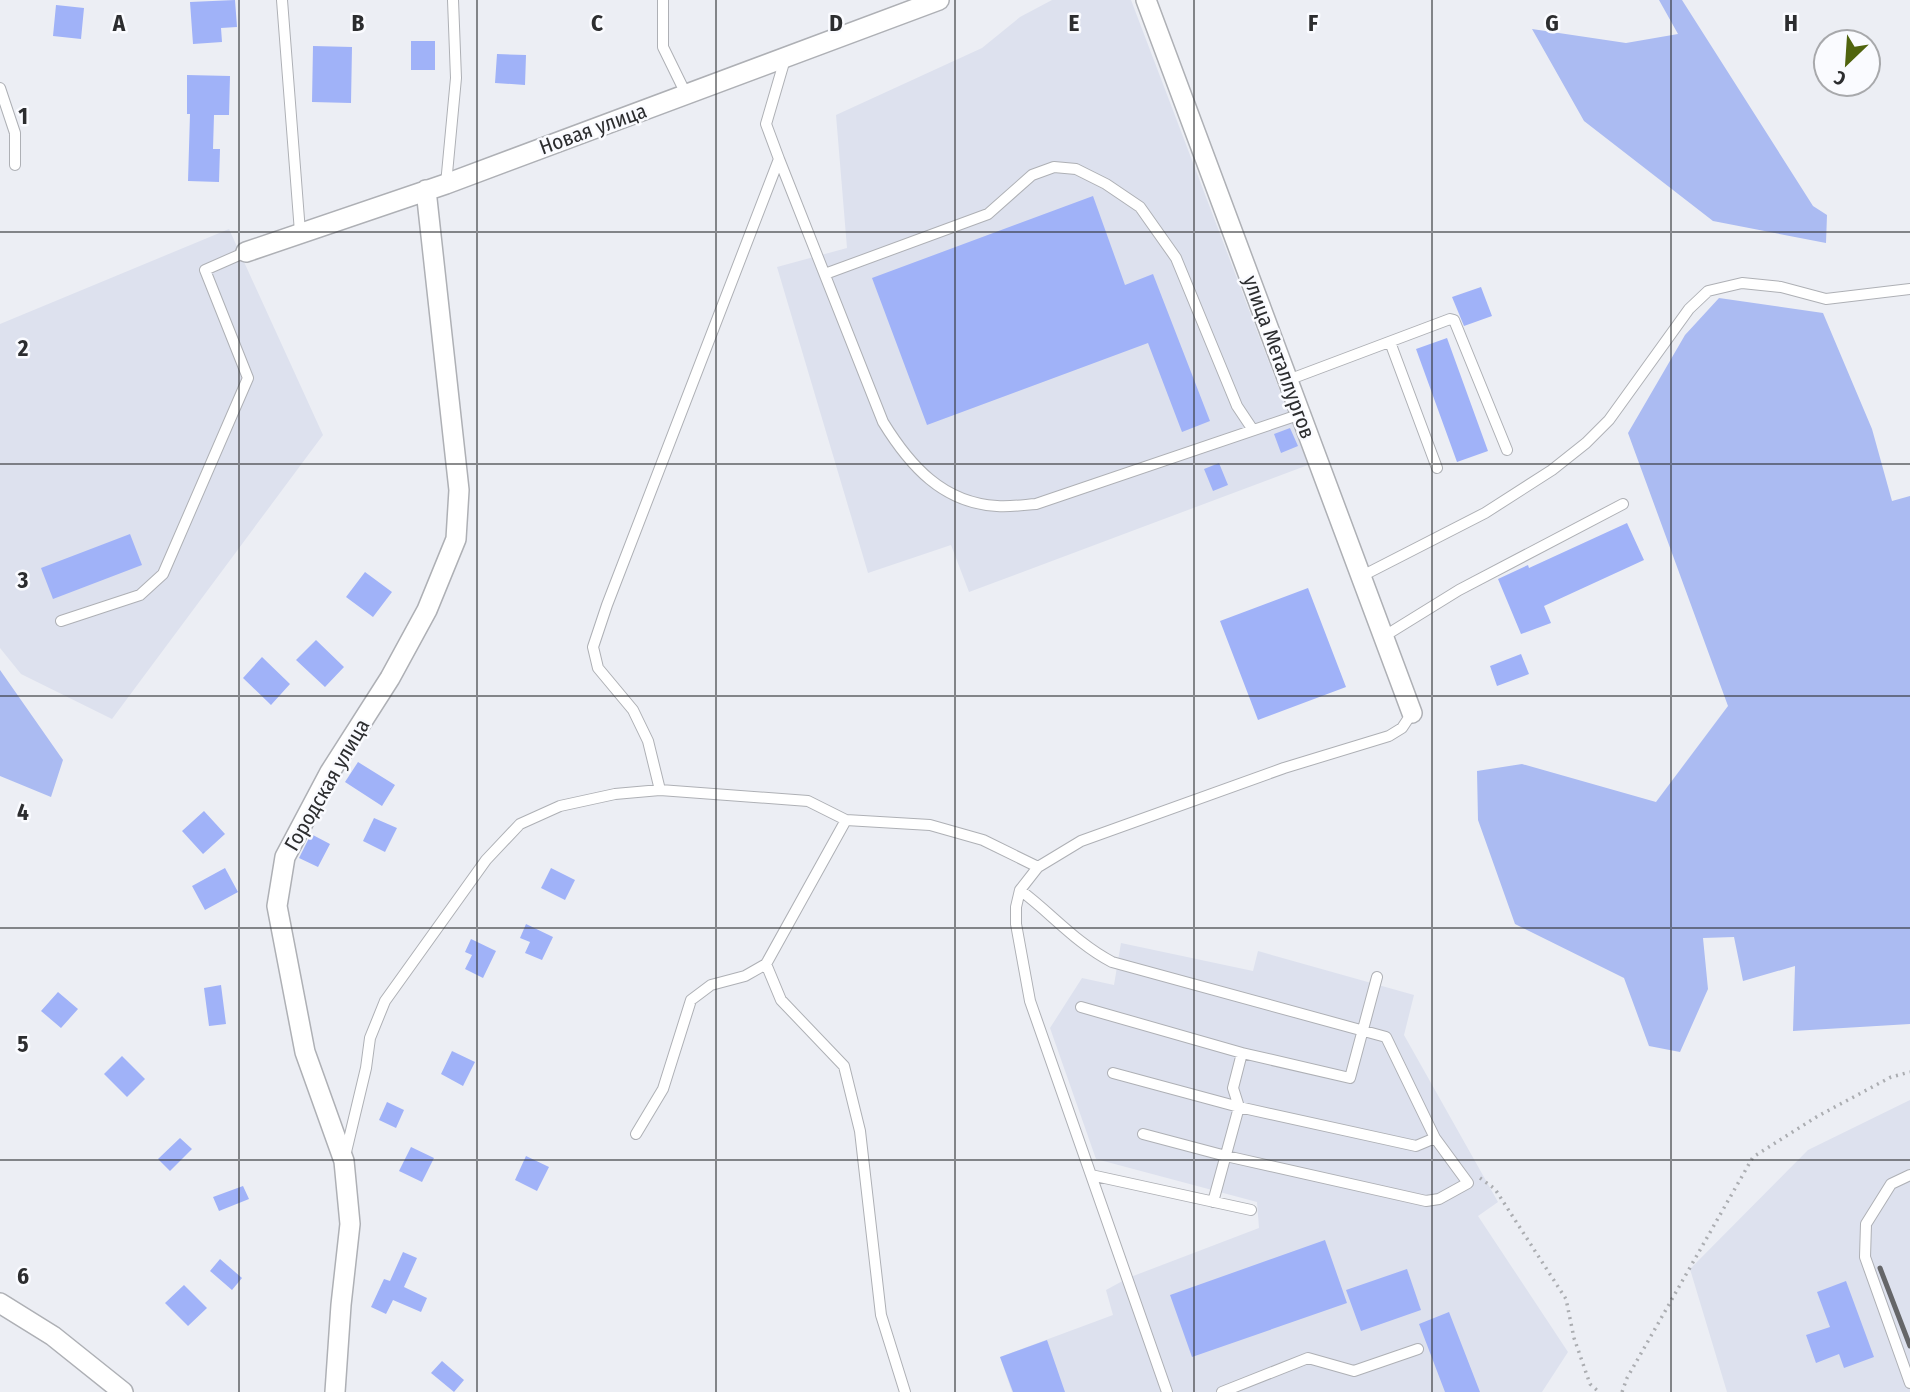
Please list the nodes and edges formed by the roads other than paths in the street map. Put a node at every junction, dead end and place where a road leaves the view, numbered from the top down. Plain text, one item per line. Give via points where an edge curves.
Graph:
1 (282, 0) edge
2 (453, 0) edge
3 (663, 0) edge
4 (939, 0) edge
5 (1146, 0) edge
6 (785, 58) junction
7 (0, 88) edge
8 (686, 94) junction
9 (779, 159) junction
10 (15, 165) dead end
11 (446, 184) junction
12 (426, 190) junction
13 (300, 232) junction
14 (246, 252) joint
15 (825, 274) junction
16 (1910, 289) edge
17 (1390, 342) junction
18 (1288, 380) junction
19 (1301, 414) junction
20 (1253, 430) junction
21 (1507, 450) dead end
22 (1437, 468) dead end
23 (1623, 503) dead end
24 (1360, 577) junction
25 (61, 621) dead end
26 (1383, 637) junction
27 (1412, 713) joint
28 (660, 790) junction
29 (846, 820) junction
30 (1038, 867) junction
31 (1020, 890) junction
32 (766, 964) junction
33 (1377, 977) dead end
34 (1081, 1007) dead end
35 (1363, 1031) junction
36 (1242, 1053) junction
37 (1113, 1073) dead end
38 (1239, 1107) junction
39 (636, 1134) dead end
40 (1143, 1134) dead end
41 (1435, 1138) junction
42 (1226, 1156) junction
43 (344, 1161) junction
44 (1091, 1175) junction
45 (1910, 1175) edge
46 (1213, 1202) junction
47 (1251, 1210) dead end
48 (0, 1303) edge
49 (1418, 1349) dead end
50 (1910, 1383) edge
51 (124, 1392) edge
52 (335, 1392) edge
53 (905, 1392) edge
54 (1167, 1392) edge
55 (1222, 1392) edge

1 - 13 lane
2 - 11 lane via 456,78
3 - 8 lane via 663,47
4 - 6 street, Новая улица
5 - 18 street, улица Металлургов
6 - 8 street, Новая улица
6 - 9 lane via 766,124
7 - 10 lane via 15,133
8 - 11 street, Новая улица
9 - 15 lane
9 - 28 lane via 593,647 598,668 633,710 648,741
11 - 12 street, Новая улица
12 - 13 street, Новая улица
12 - 43 street, Городская улица via 459,490 456,539 397,667 331,772 285,857 276,906 305,1052
13 - 14 street, Новая улица
14 - 25 lane via 205,270 248,378 163,574 140,594
15 - 20 lane via 883,422 901,451 928,479 958,498 996,506 1036,504
15 - 20 lane via 988,214 1032,175 1054,167 1076,169 1140,207 1176,258 1237,406
16 - 24 lane via 1826,299 1781,286 1742,283 1709,291 1689,309 1609,420 1586,443 1485,513
17 - 18 lane
17 - 21 lane via 1454,320
17 - 22 lane
18 - 19 street, улица Металлургов
19 - 20 lane
19 - 24 street, улица Металлургов
23 - 26 lane via 1459,590
24 - 26 street, улица Металлургов
26 - 27 street, улица Металлургов
27 - 30 lane via 1402,728 1389,736 1284,768 1081,841
28 - 29 lane via 808,801
28 - 43 lane via 560,806 520,824 486,860 385,1001 370,1038
29 - 30 lane via 930,825 983,840
29 - 32 lane
30 - 31 lane
31 - 35 lane via 1092,952 1112,961
31 - 44 lane via 1016,924 1030,1001
32 - 39 lane via 745,976 711,985 691,1000 663,1089
32 - 53 lane via 781,1000 844,1066 860,1131 881,1315
33 - 35 lane
34 - 36 lane
35 - 36 lane via 1350,1078
35 - 41 lane via 1386,1037
36 - 38 lane via 1233,1088
37 - 38 lane
38 - 41 lane via 1416,1146
38 - 42 lane
40 - 42 lane
41 - 42 lane via 1468,1183 1440,1199 1426,1201
42 - 46 lane
43 - 52 street, Городская улица via 350,1224
44 - 46 lane
44 - 54 lane
45 - 50 lane via 1891,1184 1866,1224 1865,1257
46 - 47 lane
48 - 51 street via 53,1336
49 - 55 lane via 1354,1371 1308,1357

